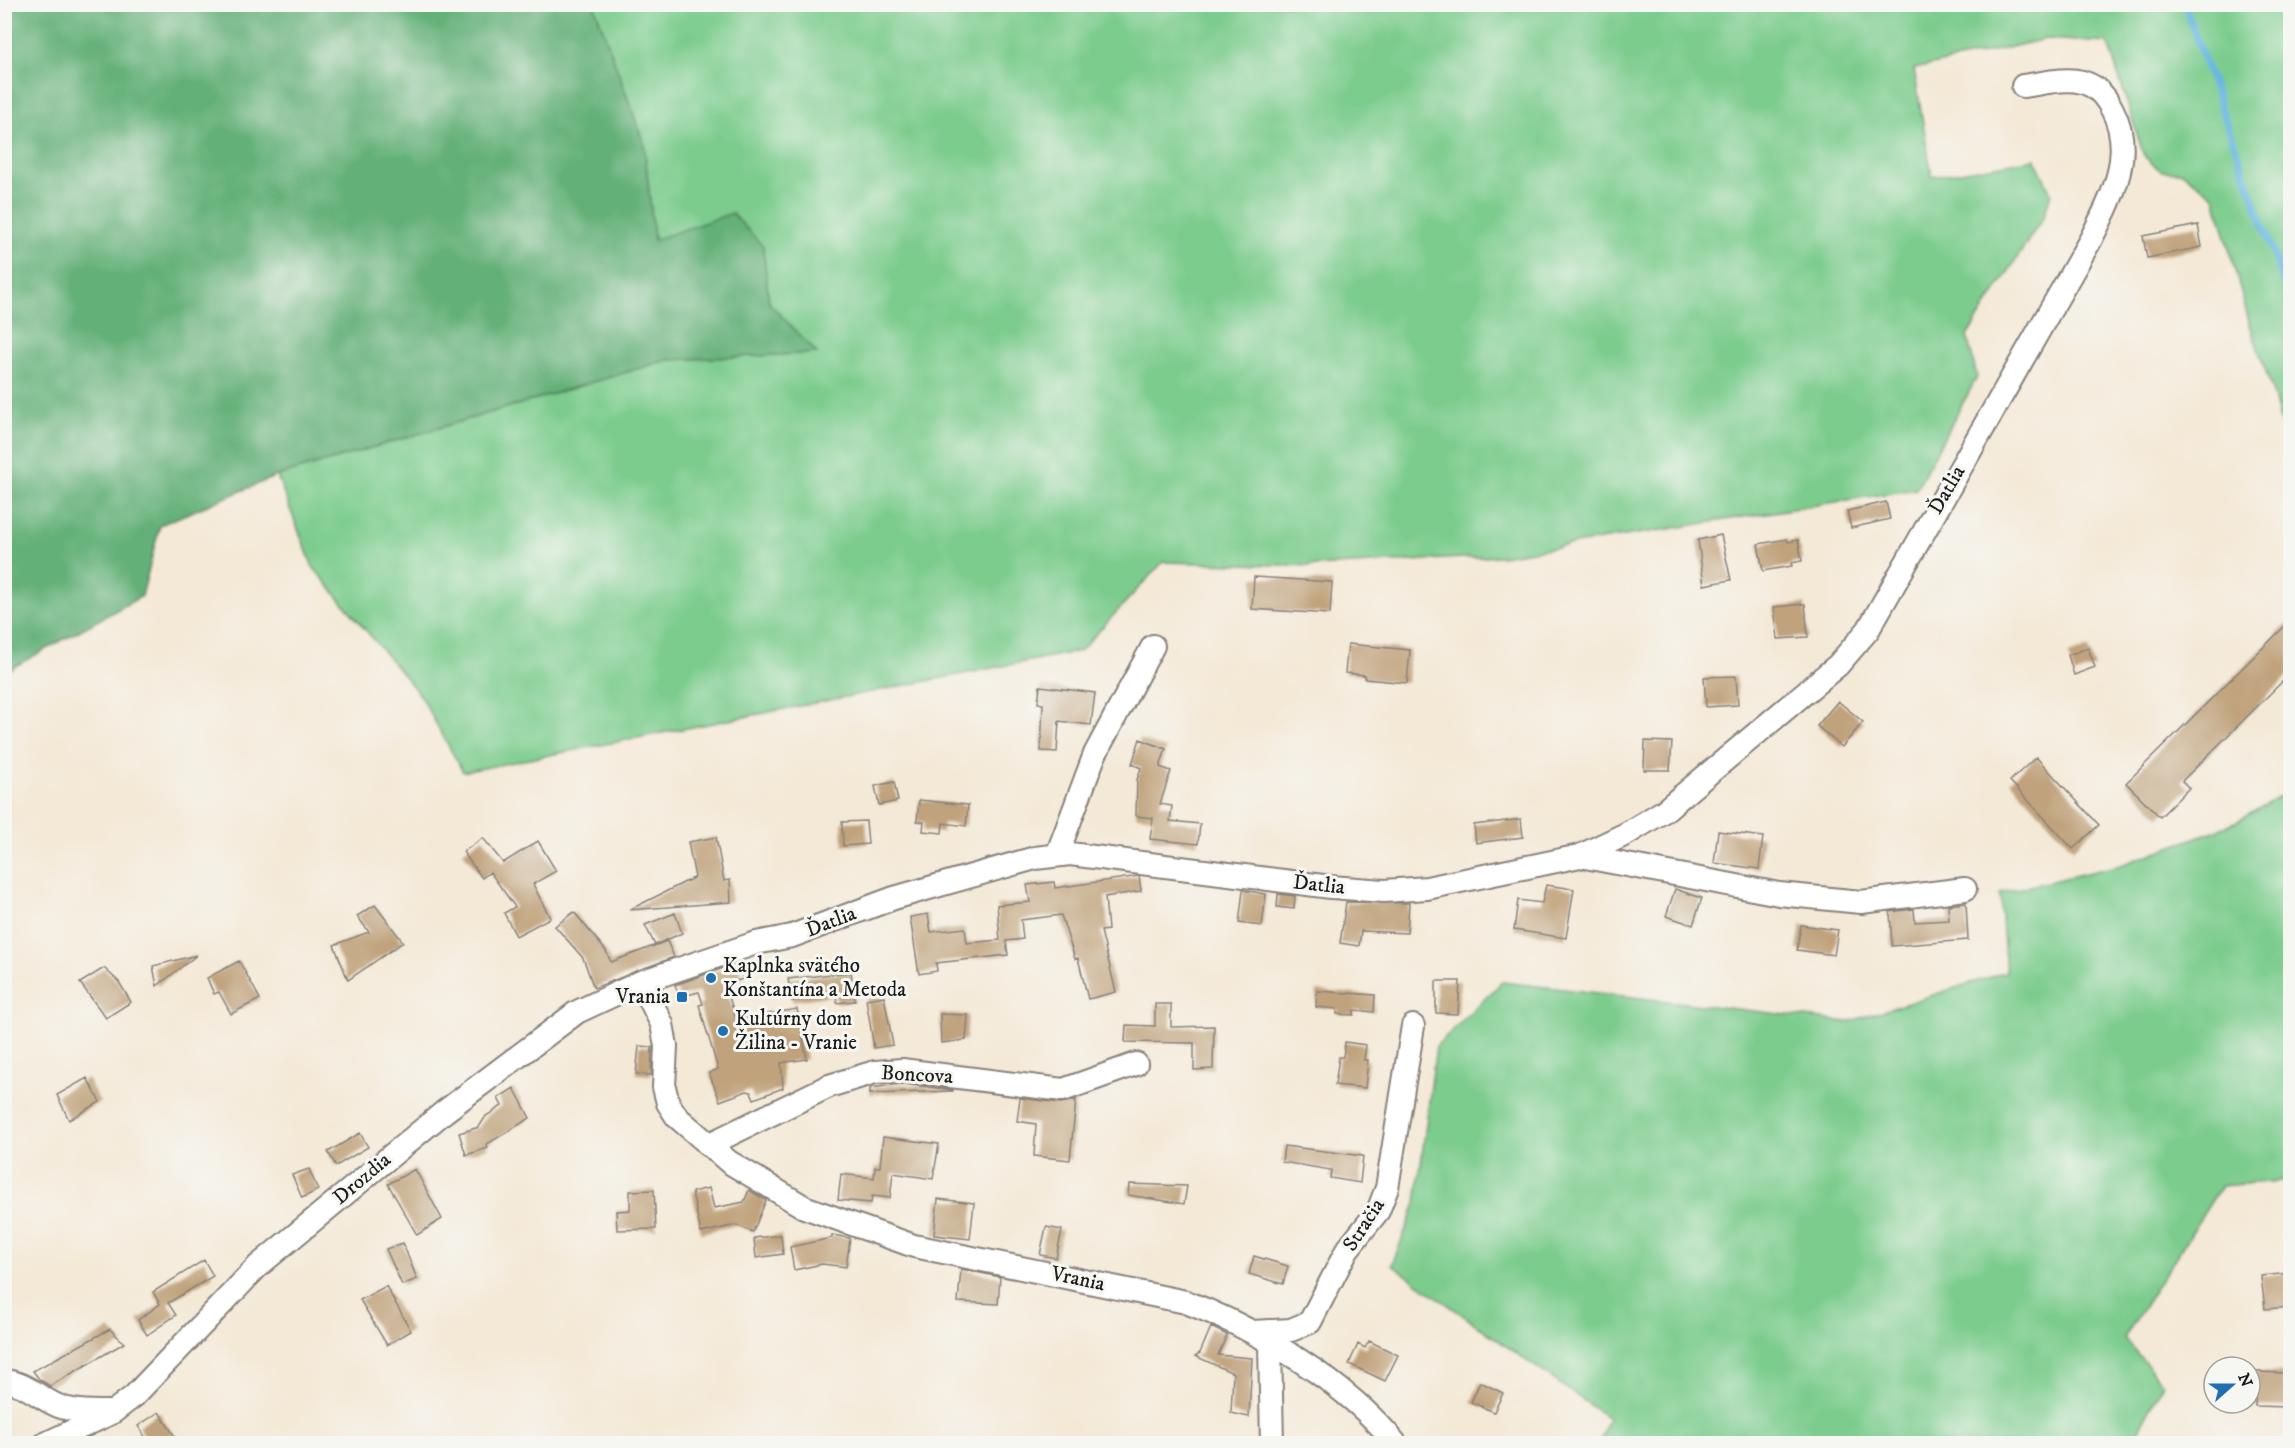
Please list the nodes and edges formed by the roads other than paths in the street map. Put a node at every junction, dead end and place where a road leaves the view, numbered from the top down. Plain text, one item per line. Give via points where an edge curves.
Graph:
1 (2023, 86) dead end
2 (1153, 646) dead end
3 (1057, 855) junction
4 (1580, 856) junction
5 (1965, 889) dead end
6 (641, 982) junction
7 (1413, 1026) dead end
8 (1136, 1064) dead end
9 (708, 1145) junction
10 (1261, 1338) junction
11 (4, 1381) edge
12 (113, 1412) junction
13 (45, 1443) edge
14 (1272, 1443) edge
15 (1396, 1443) edge

1 - 4 street, Ďatlia via 2066,81 2095,87 2106,97 2120,130 2120,171 2091,239 1887,597 1868,630 1838,665 1703,780 1664,811
2 - 3 street via 1095,754
3 - 4 street, Ďatlia via 1384,891 1427,888
3 - 6 street, Ďatlia via 894,898 792,936 756,943
4 - 5 street, Ďatlia via 1779,894 1861,902
6 - 9 street, Vrania via 662,1024 668,1102 684,1124
6 - 12 street, Drozdia via 577,1012 543,1035 372,1170 258,1266 151,1380
7 - 10 street, Stračia via 1387,1188 1378,1211 1347,1250 1310,1322
8 - 9 street, Boncova via 1063,1090 902,1070 875,1072 830,1086
9 - 10 street, Vrania via 804,1207 881,1236 1186,1302
10 - 14 street
10 - 15 street, Vrania via 1337,1386
11 - 12 street via 18,1383 54,1405
12 - 13 street, Drozdia

